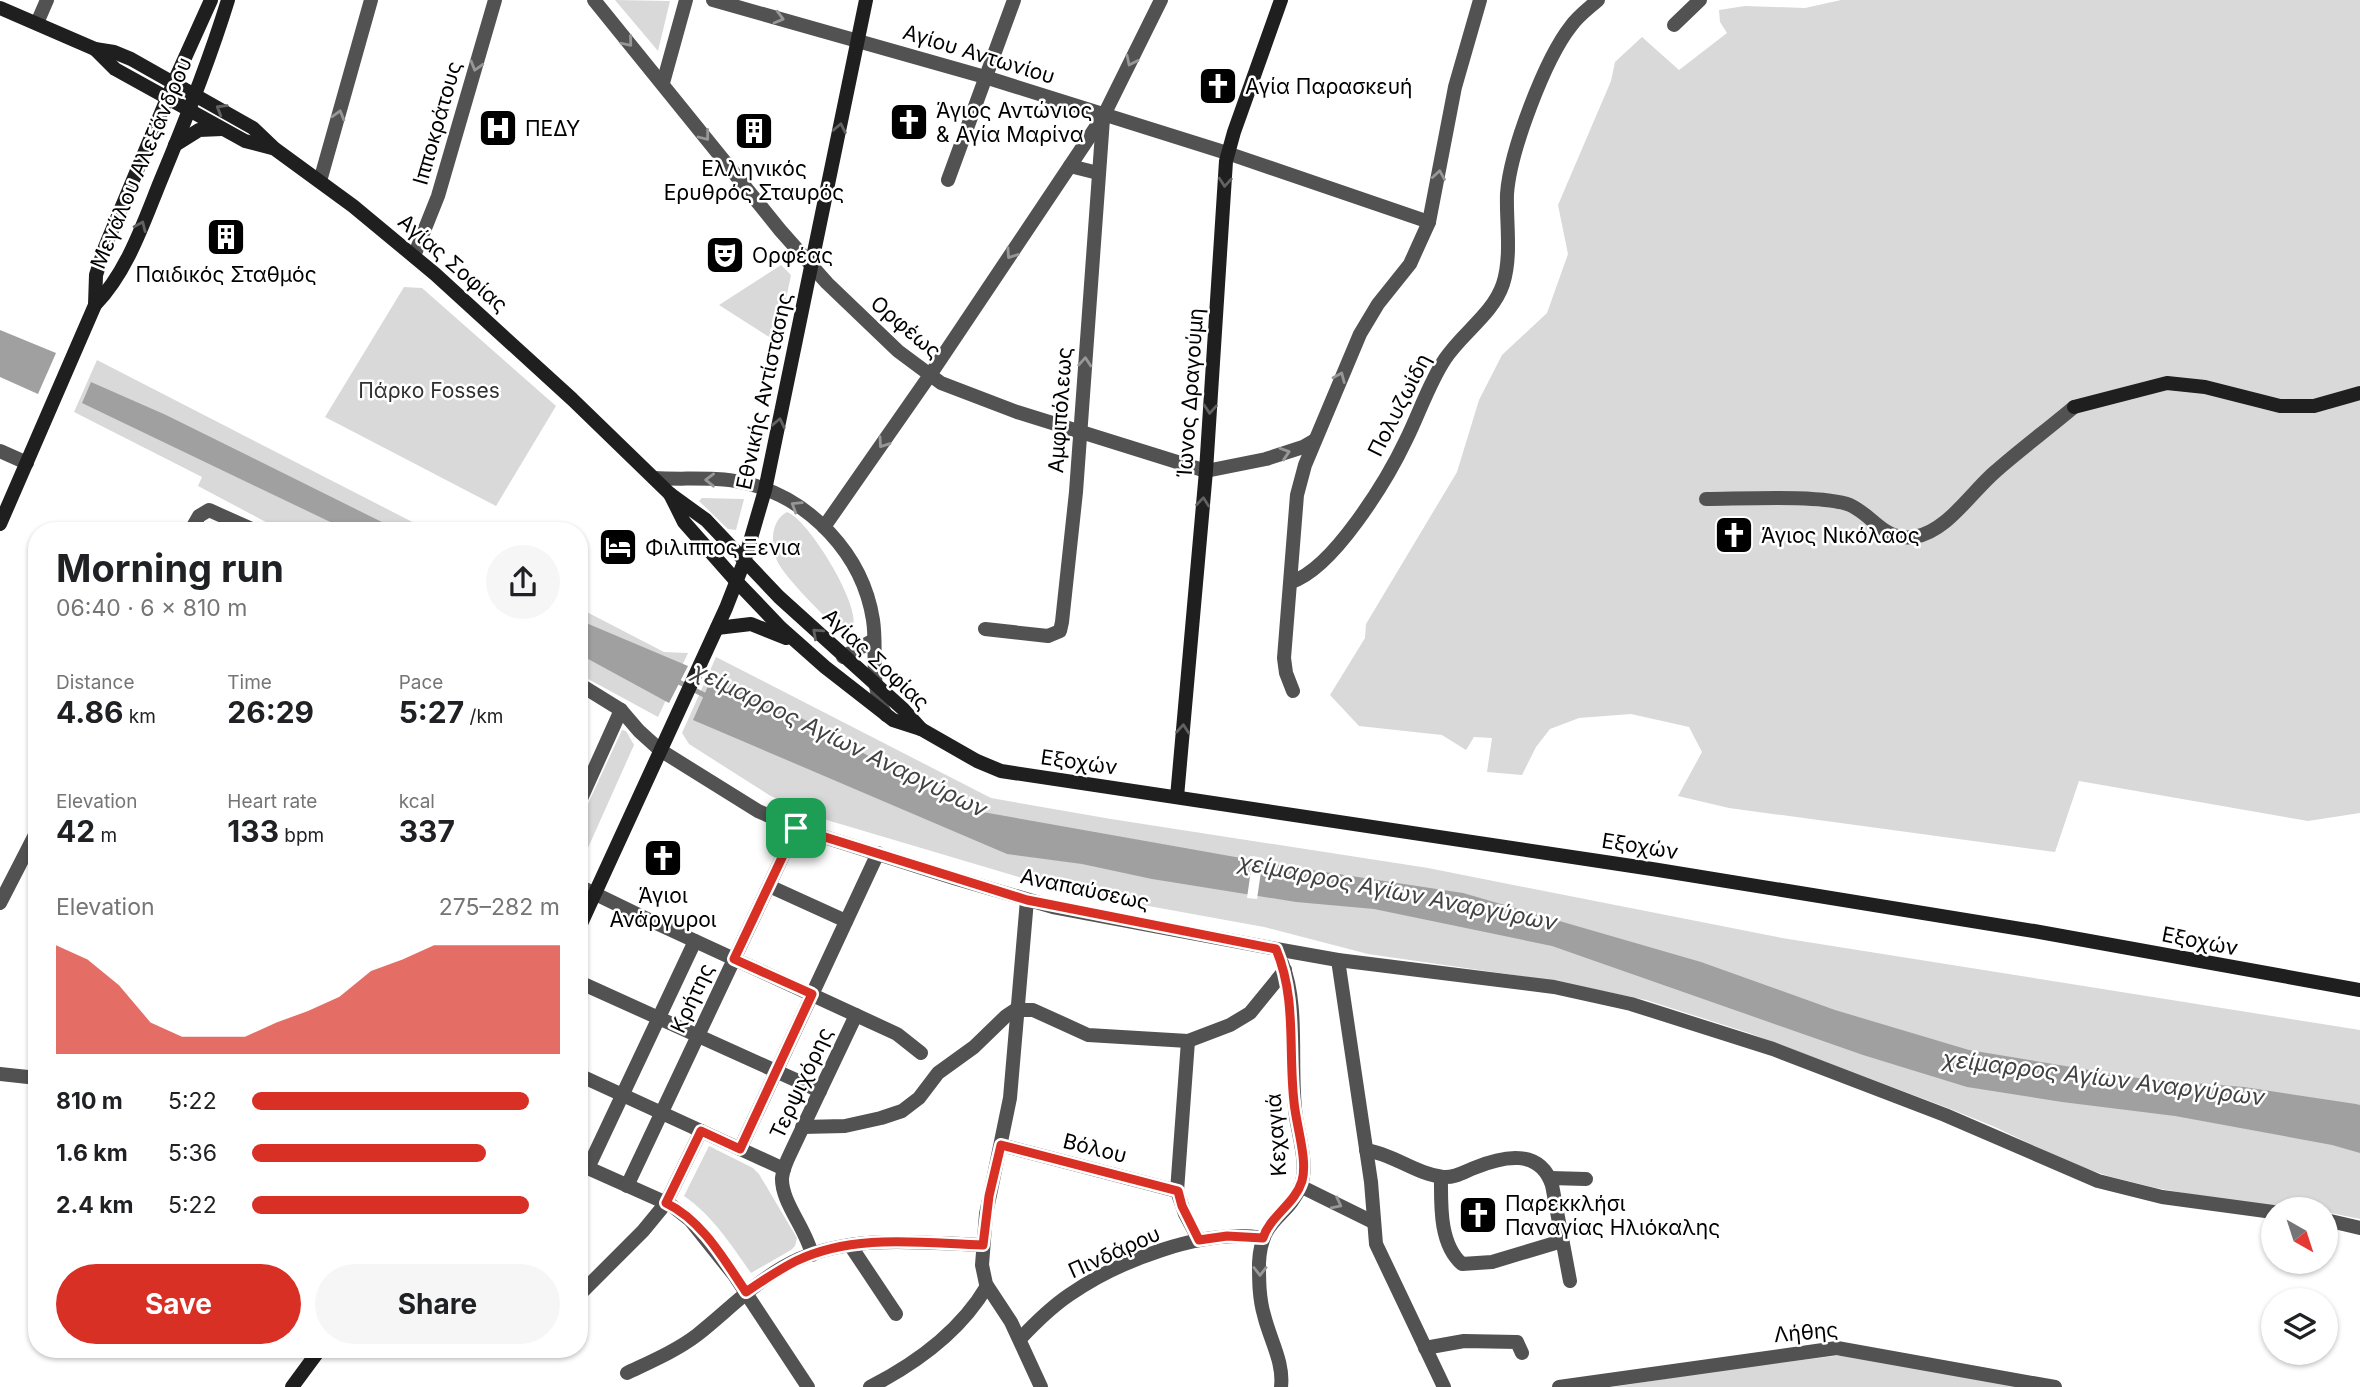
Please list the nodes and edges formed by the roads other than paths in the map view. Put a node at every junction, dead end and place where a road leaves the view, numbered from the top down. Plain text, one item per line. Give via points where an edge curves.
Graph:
1 (47, 0) edge
2 (211, 0) edge
3 (228, 0) edge
4 (371, 0) edge
5 (495, 0) edge
6 (594, 0) edge
7 (686, 0) edge
8 (713, 0) edge
9 (866, 0) edge
10 (1014, 0) edge
11 (1161, 0) edge
12 (1281, 0) edge
13 (1480, 0) edge
14 (1598, 0) edge
15 (1700, 0) edge
16 (0, 8) edge
17 (37, 23) junction
18 (1674, 25) dead end
19 (858, 40) junction
20 (95, 49) junction
21 (985, 77) junction
22 (174, 82) junction
23 (663, 83) junction
24 (195, 94) junction
25 (167, 97) junction
26 (189, 109) junction
27 (1104, 115) junction
28 (225, 130) junction
29 (175, 145) junction
30 (275, 149) junction
31 (1227, 153) junction
32 (1070, 166) junction
33 (1098, 173) junction
34 (948, 180) dead end
35 (320, 181) junction
36 (1429, 222) junction
37 (414, 256) junction
38 (812, 267) junction
39 (95, 305) junction
40 (930, 375) junction
41 (2360, 393) edge
42 (2074, 407) joint
43 (1079, 430) junction
44 (1315, 440) junction
45 (0, 452) edge
46 (27, 463) junction
47 (1206, 471) junction
48 (654, 478) junction
49 (765, 489) junction
50 (670, 494) junction
51 (1706, 499) dead end
52 (196, 522) edge
53 (237, 522) edge
54 (0, 524) edge
55 (824, 527) junction
56 (744, 562) junction
57 (737, 582) junction
58 (1291, 582) junction
59 (717, 628) junction
60 (985, 629) dead end
61 (874, 640) junction
62 (796, 643) junction
63 (843, 657) junction
64 (874, 685) junction
65 (588, 690) edge
66 (1293, 691) dead end
67 (621, 710) junction
68 (886, 716) junction
69 (921, 729) junction
70 (660, 750) junction
71 (588, 783) edge
72 (1177, 797) junction
73 (796, 828) junction
74 (28, 849) edge
75 (878, 853) junction
76 (769, 886) junction
77 (588, 890) edge
78 (595, 893) junction
79 (1027, 900) junction
80 (0, 903) edge
81 (588, 908) edge
82 (846, 921) junction
83 (695, 941) junction
84 (1276, 949) junction
85 (734, 959) junction
86 (1338, 960) junction
87 (1285, 970) junction
88 (588, 986) edge
89 (2360, 990) edge
90 (812, 994) junction
91 (1018, 1009) junction
92 (856, 1015) junction
93 (659, 1018) junction
94 (698, 1036) junction
95 (1188, 1041) junction
96 (921, 1053) dead end
97 (776, 1071) junction
98 (0, 1074) edge
99 (28, 1077) edge
100 (588, 1079) edge
101 (820, 1091) junction
102 (622, 1094) junction
103 (662, 1112) junction
104 (803, 1127) junction
105 (701, 1131) junction
106 (1001, 1145) junction
107 (740, 1149) junction
108 (1366, 1150) junction
109 (588, 1157) edge
110 (588, 1168) edge
111 (784, 1169) junction
112 (1441, 1177) junction
113 (1550, 1178) junction
114 (1586, 1179) dead end
115 (627, 1186) junction
116 (1300, 1186) junction
117 (1178, 1191) junction
118 (666, 1203) junction
119 (2261, 1210) edge
120 (1373, 1222) junction
121 (2338, 1223) edge
122 (2360, 1228) edge
123 (1263, 1238) junction
124 (1199, 1240) junction
125 (1562, 1241) junction
126 (850, 1245) junction
127 (983, 1245) junction
128 (812, 1255) junction
129 (1570, 1282) dead end
130 (588, 1286) edge
131 (987, 1286) junction
132 (746, 1292) junction
133 (896, 1314) dead end
134 (1020, 1339) junction
135 (1425, 1348) junction
136 (1522, 1353) dead end
137 (313, 1358) edge
138 (627, 1373) dead end
139 (292, 1387) edge
140 (808, 1387) edge
141 (870, 1387) edge
142 (1041, 1387) edge
143 (1281, 1387) edge
144 (1444, 1387) edge
145 (1559, 1387) edge
146 (2055, 1387) edge

1 - 17 street
2 - 22 main road, Μεγάλου Αλεξάνδρου
3 - 24 main road, Μεγάλου Αλεξάνδρου
35 -> 4 street
5 -> 37 street, Ιπποκράτους via 441,185
6 -> 23 street, Ορφέως
7 - 23 street
8 -> 19 street, Αγίου Αντωνίου
9 - 19 main road, Εθνικής Αντίστασης
10 - 21 street
11 -> 27 street
12 - 31 main road, Ίωνος Δραγούμη
36 -> 13 street via 1453,96
14 - 58 street, Πολυζωίδη via 1564,37 1527,118 1507,192 1507,264 1499,293 1443,362 1396,461 1354,524 1322,564
15 - 18 street
16 - 17 main road, Αγίας Σοφίας
17 - 20 main road, Αγίας Σοφίας
19 - 21 street, Αγίου Αντωνίου
38 -> 19 main road, Εθνικής Αντίστασης
20 - 22 main road, Αγίας Σοφίας via 131,58
20 - 25 main road, Αγίας Σοφίας via 115,69
21 - 27 street, Αγίου Αντωνίου
21 - 34 street
22 - 24 main road, Αγίας Σοφίας
22 - 25 main road, Μεγάλου Αλεξάνδρου
23 -> 38 street, Ορφέως
24 - 26 main road, Μεγάλου Αλεξάνδρου
30 -> 24 main road, Αγίας Σοφίας via 253,128
25 - 26 main road, Αγίας Σοφίας
25 - 39 main road, Μεγάλου Αλεξάνδρου via 96,275
26 - 28 main road, Αγίας Σοφίας
26 - 29 main road, Μεγάλου Αλεξάνδρου
27 - 31 street, Αγίου Αντωνίου
27 - 32 street
27 - 33 street, Αμφιπόλεως
28 - 29 main road via 199,131
28 - 30 main road, Αγίας Σοφίας
39 -> 29 main road, Μεγάλου Αλεξάνδρου via 126,259
30 - 35 main road, Αγίας Σοφίας
31 - 36 street, Αγίου Αντωνίου
31 -> 47 main road, Ίωνος Δραγούμη
32 - 33 street
32 -> 40 street
43 -> 33 street, Αμφιπόλεως
35 - 37 main road, Αγίας Σοφίας
44 -> 36 street via 1360,334 1409,264
37 - 48 main road, Αγίας Σοφίας
38 - 40 street, Ορφέως via 870,326
49 -> 38 main road, Εθνικής Αντίστασης
39 - 46 main road
40 - 43 street, Ορφέως via 972,396
40 -> 55 street
41 - 42 main road via 2314,406 2280,406 2205,387 2167,383
42 - 51 street via 1994,472 1937,528 1916,537 1899,537 1880,529 1848,505 1819,500
43 - 47 street, Ορφέως
43 - 60 street, Αμφιπόλεως via 1061,627 1048,636
47 -> 44 street, Ορφέως via 1266,459
44 - 58 street via 1299,486
45 - 46 street
46 - 54 main road
72 -> 47 main road, Ίωνος Δραγούμη
49 -> 48 street via 733,481
48 - 50 main road, Αγίας Σοφίας
55 -> 49 street
49 - 56 main road, Εθνικής Αντίστασης
50 - 56 main road, Αγίας Σοφίας via 706,520
50 - 57 main road, Αγίας Σοφίας via 684,522
52 - 53 street via 206,510
55 - 61 street via 844,548 863,587
56 - 57 main road, Εθνικής Αντίστασης
63 -> 56 main road, Αγίας Σοφίας
57 - 59 main road, Εθνικής Αντίστασης
57 - 62 main road, Αγίας Σοφίας
58 - 66 street via 1284,658
59 - 62 main road via 751,624
59 - 70 main road, Εθνικής Αντίστασης
61 - 63 street
61 - 64 street
62 - 68 main road, Αγίας Σοφίας
63 - 64 main road, Αγίας Σοφίας
64 - 68 street
64 - 69 main road, Αγίας Σοφίας
65 - 67 street, Αναπαύσεως
67 - 70 street, Αναπαύσεως
67 - 71 street
68 - 69 main road, Αγίας Σοφίας
69 - 72 main road, Εξοχών via 1009,773
70 - 73 street, Αναπαύσεως via 746,804
70 - 78 main road, Εθνικής Αντίστασης
72 - 89 main road, Εξοχών via 2034,931
73 - 75 street, Αναπαύσεως
73 - 76 street, Κρήτης
74 - 80 street
75 - 79 street, Αναπαύσεως
75 - 82 street
76 - 82 street
76 - 85 street, Κρήτης
77 - 78 street
78 - 81 main road, Εθνικής Αντίστασης
78 - 83 street
79 - 84 street, Αναπαύσεως
79 - 91 street
82 - 90 street
83 - 85 street
83 - 93 street
84 - 86 street, Αναπαύσεως
84 - 87 street, Κεχαγιά
85 - 90 street
85 - 94 street, Κρήτης
86 - 108 street
86 - 119 street, Αναπαύσεως via 1554,987 1631,1004 1773,1049 1945,1115 2098,1181 2162,1197
87 - 95 street via 1250,1013 1230,1026
87 - 116 street, Κεχαγιά via 1291,1003 1293,1101 1303,1172
88 - 93 street
90 - 92 street
90 - 97 street
91 - 95 street via 1037,1011 1088,1035
91 - 104 street via 938,1073 902,1111 845,1126
91 - 106 street
92 - 96 street via 903,1038
92 - 101 street, Τερψιχόρης
93 - 94 street
93 - 102 street
94 - 97 street
94 - 103 street, Κρήτης
95 - 117 street
97 - 101 street
97 - 107 street
98 - 99 street
100 - 102 street
101 - 104 street, Τερψιχόρης
102 - 103 street
102 - 109 street
103 - 105 street
103 - 115 street, Κρήτης
104 - 111 street, Τερψιχόρης
105 - 107 street
105 - 118 street
106 - 117 street, Βόλου
106 - 127 street
107 - 111 street
108 - 112 street
108 - 120 street
110 - 115 street
111 - 128 street via 784,1190
112 - 113 street via 1518,1157 1538,1164
112 - 125 street via 1443,1228 1462,1264 1492,1262
113 - 114 street
113 - 125 street
115 - 118 street
116 -> 120 street
116 - 123 street, Κεχαγιά
117 - 124 street
118 - 130 street
118 - 132 street via 700,1230
120 - 135 street via 1379,1255
121 - 122 street
123 - 124 street, Πινδάρου
123 -> 143 street, Κεχαγιά via 1260,1295 1281,1369
124 - 134 street, Πινδάρου via 1151,1255 1087,1284 1046,1312
125 - 129 street
126 - 127 street
126 - 128 street
126 - 133 street
127 - 131 street via 982,1272
128 - 132 street
131 - 134 street
131 - 141 street via 949,1335
132 - 138 street via 684,1344
132 - 140 street
134 - 142 street
135 - 136 street via 1464,1341 1517,1342
135 - 144 street
137 - 139 main road
145 - 146 street, Λήθης via 1837,1348

